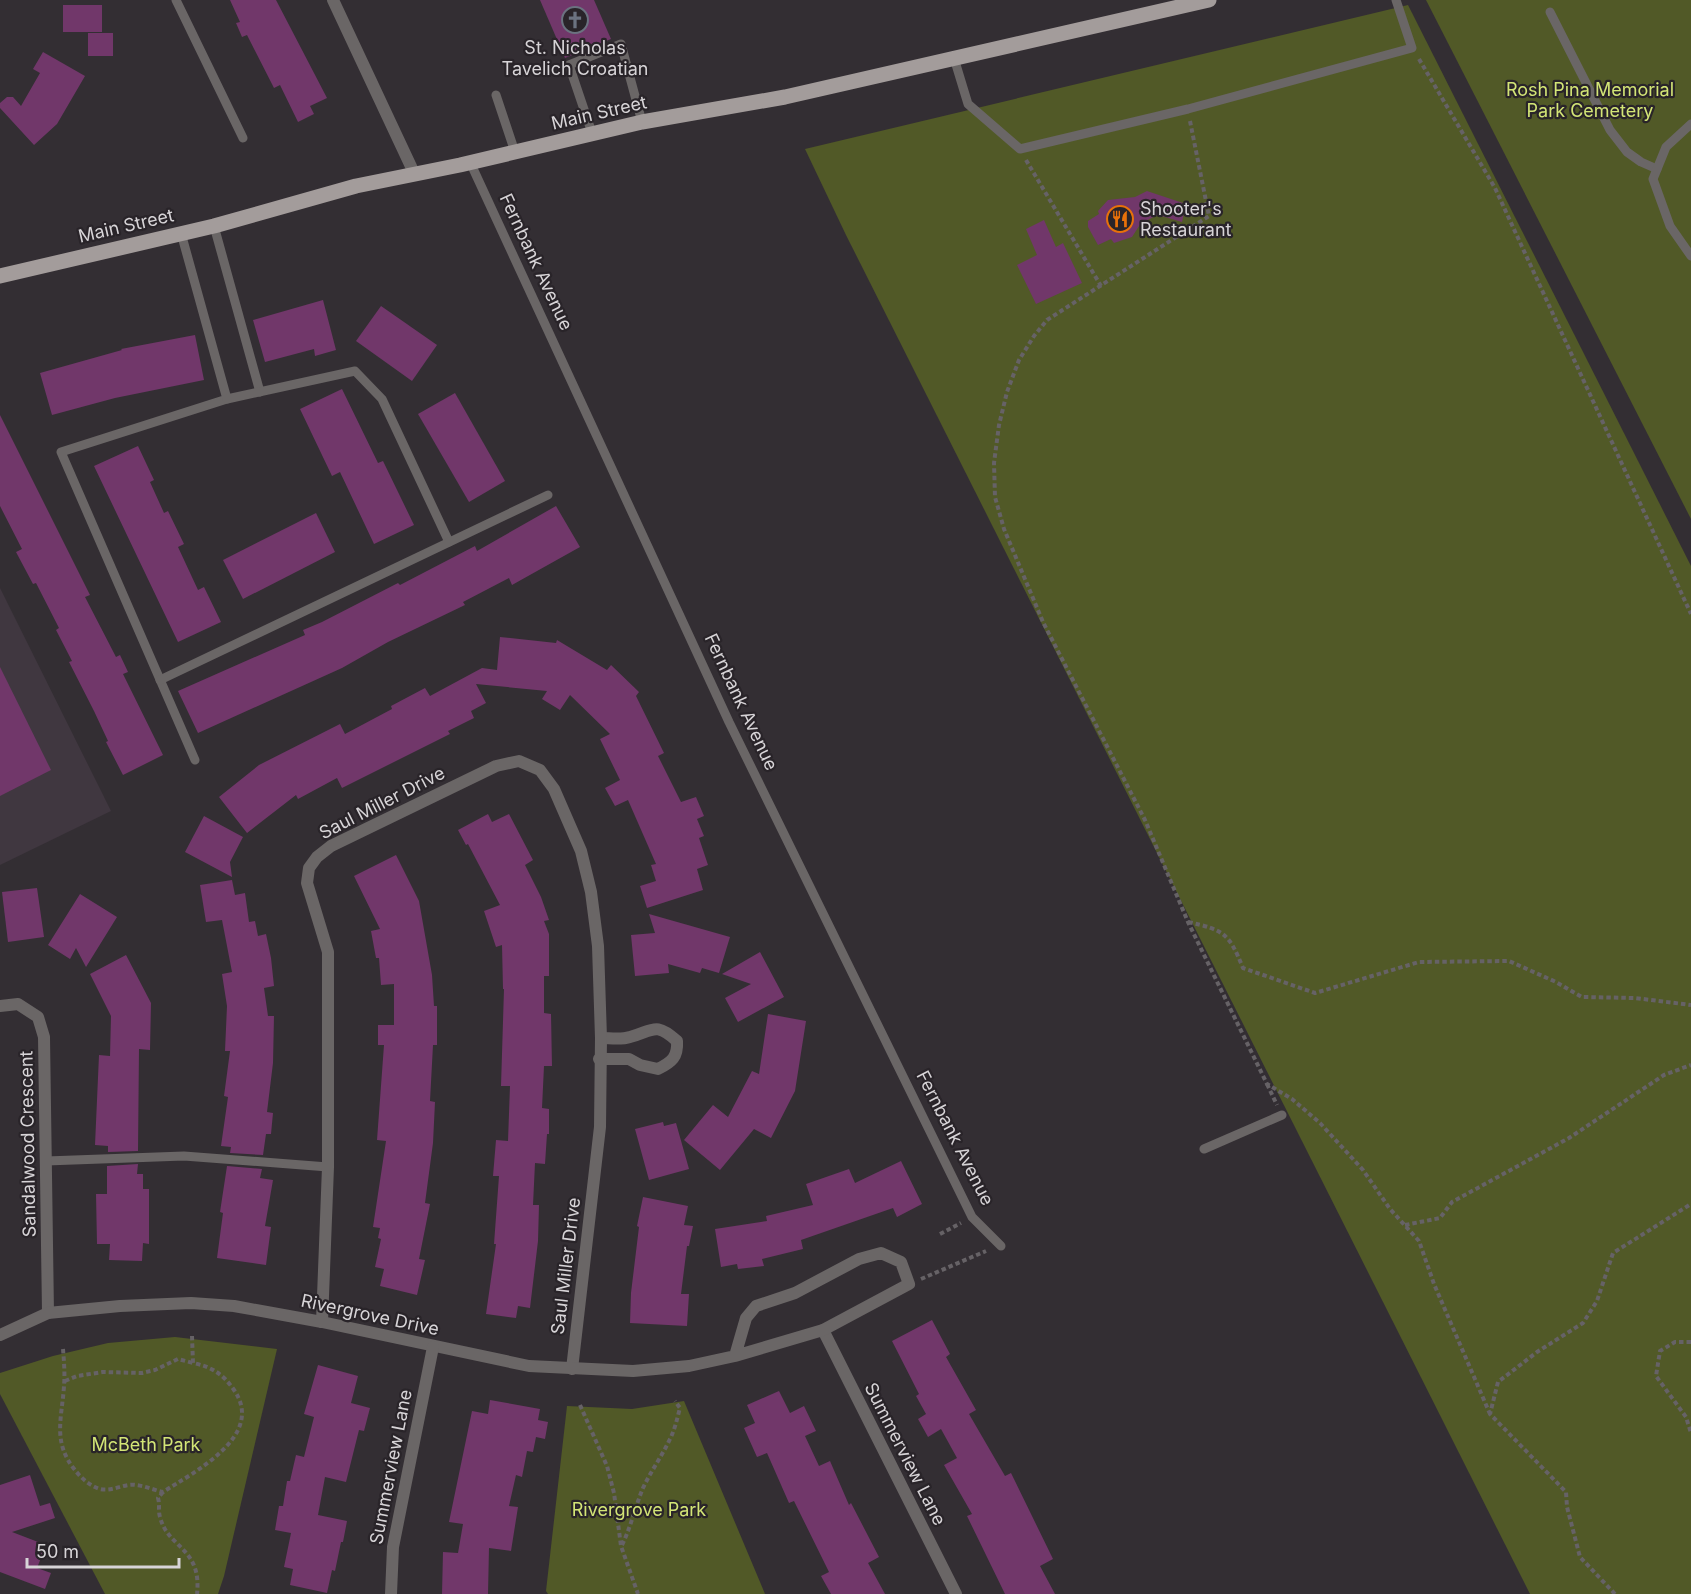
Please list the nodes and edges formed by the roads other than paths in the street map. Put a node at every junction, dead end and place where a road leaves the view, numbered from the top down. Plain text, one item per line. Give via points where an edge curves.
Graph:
1 (176, 0) edge
2 (333, 0) edge
3 (1396, 0) edge
4 (1204, 1) edge
5 (1550, 12) dead end
6 (954, 58) junction
7 (495, 95) dead end
8 (642, 122) junction
9 (1691, 124) edge
10 (592, 133) junction
11 (243, 138) dead end
12 (515, 152) junction
13 (470, 162) junction
14 (1657, 170) junction
15 (415, 175) junction
16 (214, 226) junction
17 (181, 233) junction
18 (1691, 256) edge
19 (0, 276) edge
20 (260, 392) junction
21 (227, 399) junction
22 (548, 495) dead end
23 (449, 542) junction
24 (160, 680) junction
25 (195, 760) dead end
26 (0, 1006) edge
27 (601, 1038) junction
28 (599, 1059) junction
29 (1282, 1115) road end
30 (1204, 1149) dead end
31 (46, 1161) junction
32 (328, 1167) junction
33 (1001, 1246) road end
34 (48, 1313) junction
35 (322, 1322) junction
36 (823, 1330) junction
37 (0, 1335) edge
38 (433, 1347) junction
39 (735, 1356) junction
40 (572, 1369) junction
41 (391, 1594) edge
42 (956, 1594) edge

1 - 11 lane
2 - 15 street
3 - 6 lane via 1412,48 1188,109 1020,149 969,104
4 - 6 main road, Main Street
5 - 14 lane via 1610,130 1627,152
6 - 8 main road, Main Street via 785,96
7 - 12 lane
8 - 10 main road, Main Street
8 - 10 lane via 621,44 569,65
9 - 14 lane via 1666,147
10 - 12 main road, Main Street
12 - 13 main road, Main Street
13 - 15 main road, Main Street
13 - 33 lane, Fernbank Avenue via 729,722 972,1217
14 - 18 lane via 1653,179 1670,226
15 - 16 main road, Main Street via 356,186
16 - 17 main road, Main Street
16 - 20 lane
17 - 19 main road, Main Street
17 - 21 lane
20 - 21 lane
20 - 23 lane via 355,371 382,399
21 - 24 lane via 61,452
22 - 23 lane
23 - 24 lane
24 - 25 lane
26 - 31 street, Sandalwood Crescent via 18,1004 38,1017 44,1037
27 - 28 street, Saul Miller Drive
27 - 28 street via 629,1038 651,1029 666,1031 677,1041 678,1051 672,1062 658,1069 629,1059
27 - 32 street, Saul Miller Drive via 598,946 581,851 554,789 540,770 519,761 496,766 331,846 309,868 307,883 328,952
28 - 40 street, Saul Miller Drive via 600,1127
29 - 30 lane
31 - 32 lane via 184,1156
31 - 34 street, Sandalwood Crescent
32 - 35 street, Saul Miller Drive
34 - 35 street, Rivergrove Drive via 191,1302
34 - 37 street, Rivergrove Drive
35 - 38 street, Rivergrove Drive
36 - 39 street, Rivergrove Drive
36 - 39 street, Rivergrove Drive via 909,1284 901,1262 881,1253 859,1259 795,1293 756,1306 746,1318
36 - 42 street, Summerview Lane
38 - 40 street, Rivergrove Drive via 529,1366
38 - 41 street, Summerview Lane via 393,1547
39 - 40 street, Rivergrove Drive via 689,1366 633,1371

